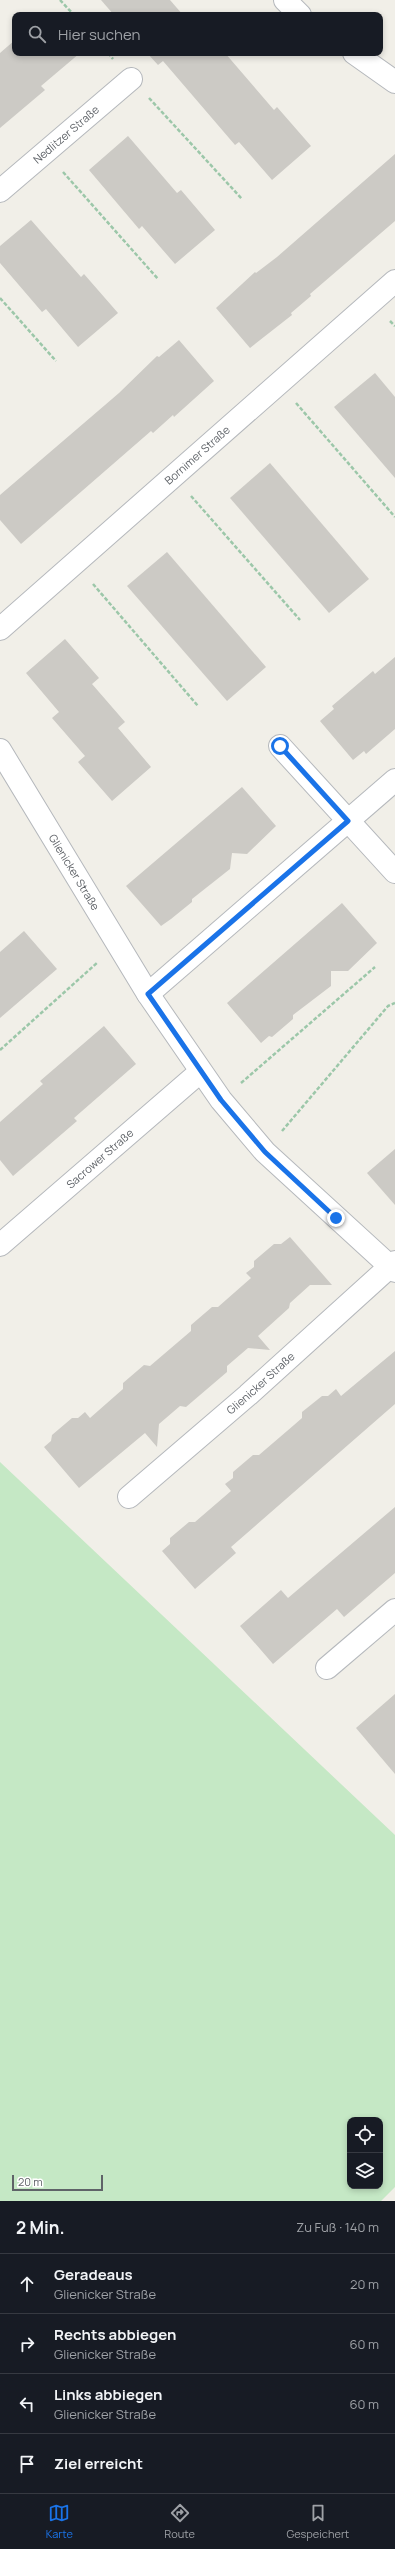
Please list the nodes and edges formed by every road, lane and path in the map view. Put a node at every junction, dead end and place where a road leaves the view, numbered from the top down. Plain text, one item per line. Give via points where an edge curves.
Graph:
1 (60, 0) edge
2 (285, 0) edge
3 (71, 12) edge
4 (297, 12) edge
5 (111, 56) edge
6 (358, 56) edge
7 (131, 78) junction
8 (395, 82) edge
9 (46, 152) junction
10 (0, 191) edge
11 (242, 199) dead end
12 (158, 279) dead end
13 (395, 281) edge
14 (0, 298) edge
15 (56, 361) dead end
16 (278, 383) junction
17 (174, 476) junction
18 (395, 517) edge
19 (76, 563) junction
20 (300, 620) dead end
21 (0, 629) edge
22 (198, 706) dead end
23 (280, 746) dead end
24 (0, 750) edge
25 (395, 780) edge
26 (348, 821) junction
27 (395, 872) edge
28 (118, 944) junction
29 (375, 967) dead end
30 (148, 994) junction
31 (395, 1003) edge
32 (0, 1050) edge
33 (200, 1072) junction
34 (221, 1100) junction
35 (265, 1152) junction
36 (0, 1245) edge
37 (393, 1266) edge
38 (129, 1497) dead end
39 (395, 1610) edge
40 (327, 1668) dead end

1 - 3 path
2 - 4 street
5 - 7 path
6 - 8 street
7 - 9 street, Nedlitzer Straße
7 - 11 path
9 - 10 street, Nedlitzer Straße
9 - 12 path
13 - 16 street, Bornimer Straße
14 - 15 path
16 - 17 street, Bornimer Straße
16 - 18 path
17 - 19 street, Bornimer Straße
17 - 20 path
19 - 21 street, Bornimer Straße
19 - 22 path
23 - 26 street
24 - 28 street, Glienicker Straße
25 - 26 street
26 - 27 street
26 - 30 street
28 - 30 street, Glienicker Straße
28 - 32 path
29 - 34 path
30 - 33 street, Glienicker Straße
31 - 35 path via 388,1006
33 - 34 street, Glienicker Straße
33 - 36 street, Sacrower Straße
34 - 35 street, Glienicker Straße
35 - 37 street, Glienicker Straße
37 - 38 street, Glienicker Straße
39 - 40 street

